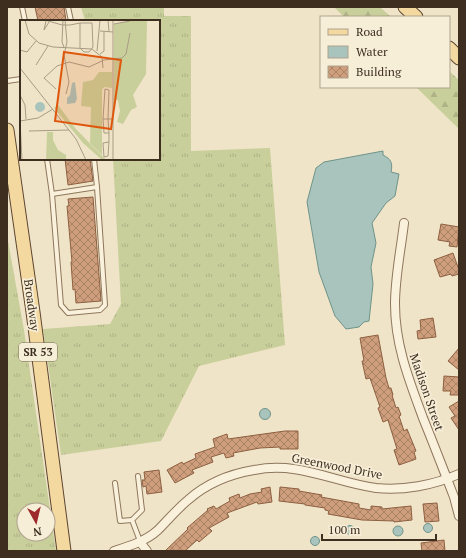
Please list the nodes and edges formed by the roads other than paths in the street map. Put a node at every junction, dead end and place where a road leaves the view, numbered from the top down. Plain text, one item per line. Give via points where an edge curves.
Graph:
1 (22, 7) edge
2 (68, 7) edge
3 (405, 7) edge
4 (415, 16) edge
5 (25, 20) edge
6 (71, 20) edge
7 (450, 49) edge
8 (459, 58) edge
9 (20, 79) edge
10 (7, 81) edge
11 (7, 130) edge
12 (47, 160) edge
13 (94, 160) edge
14 (97, 187) junction
15 (52, 194) junction
16 (404, 223) dead end
17 (459, 474) edge
18 (138, 476) dead end
19 (447, 479) junction
20 (115, 483) dead end
21 (459, 516) edge
22 (132, 520) junction
23 (140, 542) junction
24 (64, 551) edge
25 (114, 551) edge
26 (147, 551) edge

1 - 5 lane
2 - 6 lane
3 - 4 main road
7 - 8 main road
9 - 10 lane
11 - 24 main road, Broadway / SR 53
12 - 15 lane
13 - 14 lane
14 - 15 lane
14 - 15 lane via 105,299 105,305 100,310 68,313 61,305
16 - 19 street, Madison Street via 395,304 398,335 406,374
17 - 19 street, Greenwood Drive
18 - 22 lane via 142,510
19 - 21 street, Madison Street
19 - 23 street, Greenwood Drive via 416,487 377,488 288,468 253,470 218,480 202,489
20 - 22 lane via 120,521
22 - 23 lane
23 - 25 street, Greenwood Drive
23 - 26 street

